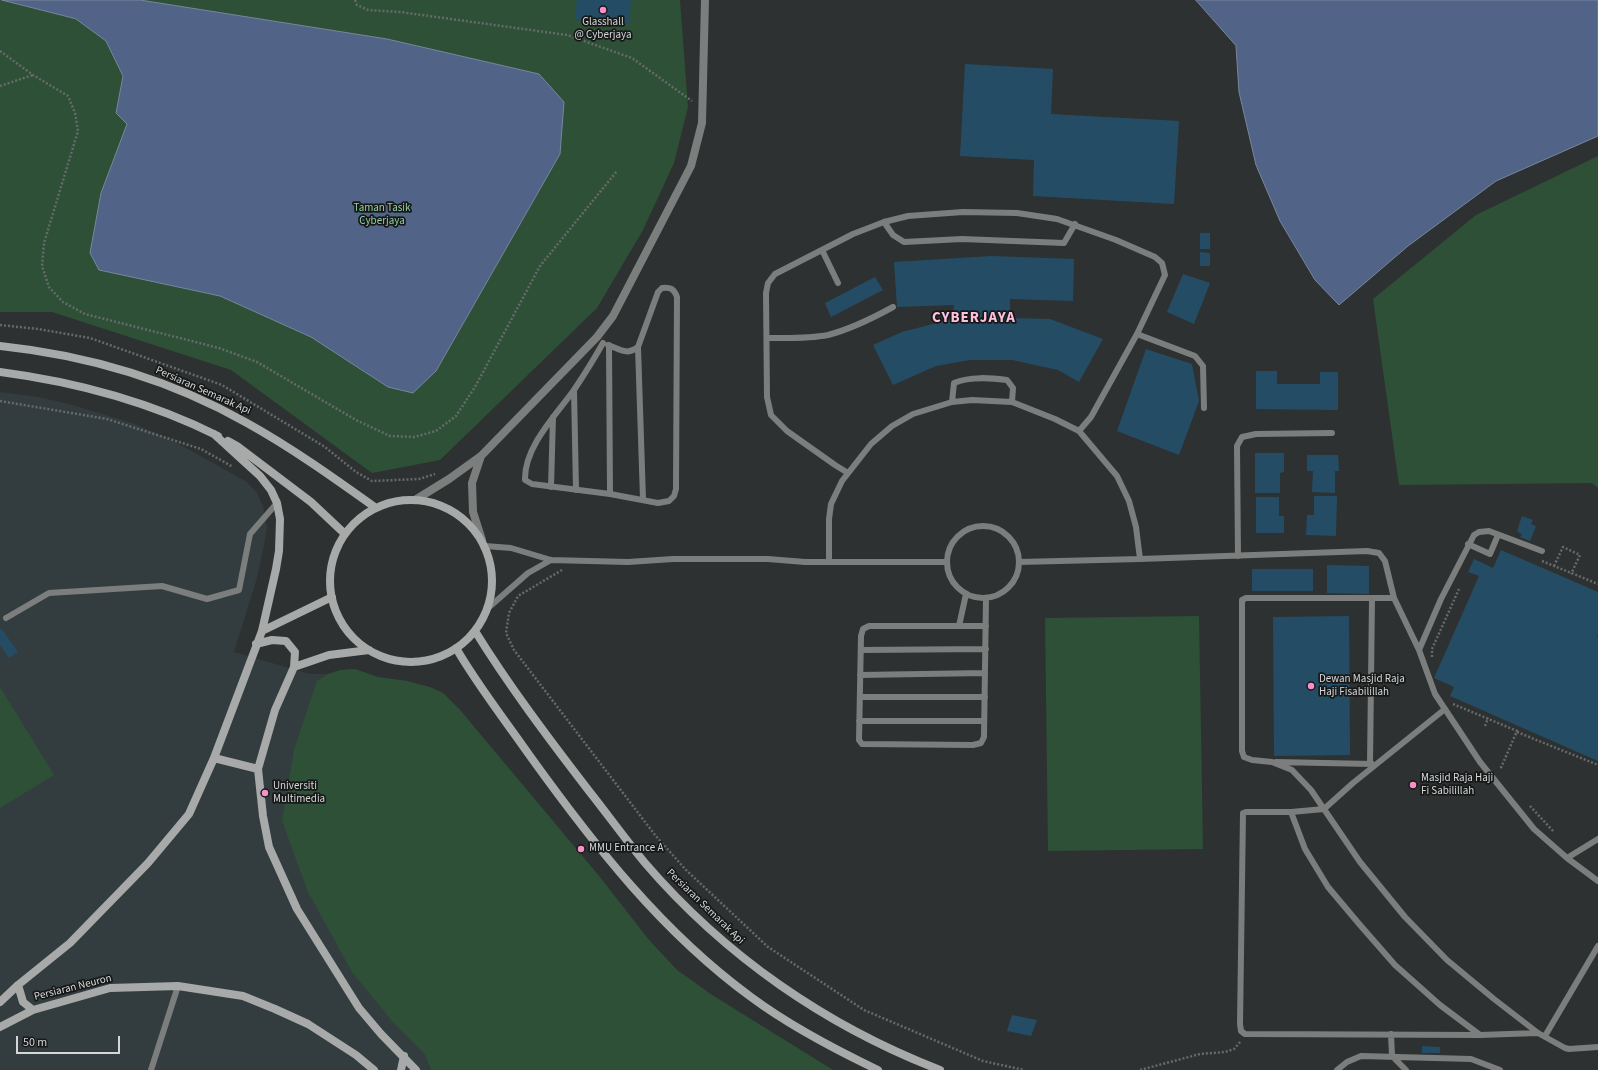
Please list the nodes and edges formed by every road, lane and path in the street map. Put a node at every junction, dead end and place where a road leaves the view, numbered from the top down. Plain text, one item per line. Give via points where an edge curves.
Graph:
1 (355, 0) edge
2 (705, 0) edge
3 (0, 51) edge
4 (33, 75) junction
5 (0, 86) edge
6 (702, 109) junction
7 (617, 171) dead end
8 (884, 222) junction
9 (1075, 224) junction
10 (822, 250) junction
11 (838, 283) dead end
12 (893, 307) dead end
13 (0, 325) edge
14 (1137, 334) junction
15 (596, 337) junction
16 (767, 338) junction
17 (606, 344) junction
18 (0, 346) edge
19 (638, 347) junction
20 (0, 372) edge
21 (574, 390) junction
22 (0, 401) edge
23 (952, 402) junction
24 (1012, 402) junction
25 (1204, 408) dead end
26 (553, 417) junction
27 (1078, 431) junction
28 (1332, 433) dead end
29 (214, 434) junction
30 (481, 456) junction
31 (235, 468) dead end
32 (439, 472) dead end
33 (848, 473) junction
34 (551, 487) junction
35 (576, 490) junction
36 (610, 494) junction
37 (415, 500) junction
38 (643, 500) junction
39 (276, 503) junction
40 (376, 508) junction
41 (345, 534) junction
42 (1498, 535) junction
43 (483, 543) junction
44 (1468, 544) junction
45 (1542, 551) dead end
46 (1238, 556) junction
47 (1140, 559) junction
48 (552, 560) junction
49 (577, 560) junction
50 (1540, 560) dead end
51 (829, 562) junction
52 (946, 562) junction
53 (1019, 562) junction
54 (1554, 566) junction
55 (1571, 574) junction
56 (1598, 584) edge
57 (1460, 585) dead end
58 (966, 594) junction
59 (332, 597) junction
60 (986, 598) junction
61 (1394, 598) junction
62 (1372, 599) junction
63 (488, 609) junction
64 (6, 618) dead end
65 (959, 626) junction
66 (986, 626) junction
67 (262, 631) junction
68 (476, 631) junction
69 (256, 644) junction
70 (456, 648) junction
71 (986, 649) junction
72 (369, 650) junction
73 (861, 650) junction
74 (1419, 650) junction
75 (1432, 662) dead end
76 (294, 667) junction
77 (985, 673) junction
78 (860, 675) junction
79 (860, 697) junction
80 (985, 697) junction
81 (1452, 703) dead end
82 (1445, 709) junction
83 (1488, 718) junction
84 (859, 721) junction
85 (984, 721) junction
86 (1485, 726) dead end
87 (1517, 731) junction
88 (214, 758) junction
89 (1272, 762) junction
90 (1370, 764) junction
91 (1377, 764) junction
92 (1598, 765) edge
93 (258, 769) junction
94 (1504, 775) dead end
95 (1529, 805) dead end
96 (1324, 809) junction
97 (1291, 812) junction
98 (1558, 836) dead end
99 (1598, 839) edge
100 (1567, 858) junction
101 (1598, 881) edge
102 (1598, 946) edge
103 (18, 986) junction
104 (178, 986) junction
105 (0, 1002) edge
106 (33, 1010) junction
107 (0, 1027) edge
108 (1538, 1033) junction
109 (1245, 1034) junction
110 (1391, 1034) junction
111 (1480, 1035) junction
112 (1544, 1036) junction
113 (1598, 1047) edge
114 (404, 1056) junction
115 (1392, 1056) junction
116 (152, 1070) edge
117 (374, 1070) edge
118 (401, 1070) edge
119 (416, 1070) edge
120 (878, 1070) edge
121 (940, 1070) edge
122 (1024, 1070) edge
123 (1140, 1070) edge
124 (1337, 1070) edge
125 (1406, 1070) edge
126 (1500, 1070) edge

1 - 6 path via 357,5 368,10 400,12 567,36 632,58
2 - 6 street
3 - 4 path
4 - 5 path
4 - 7 path via 68,96 75,113 78,131 44,244 42,266 49,287 63,302 86,314 220,348 257,362 356,420 390,436 414,437 436,430 456,416 475,387 540,266
6 - 15 street via 702,123 691,166 613,316
8 - 9 lane via 908,216 963,212 1017,213
8 - 9 lane via 893,235 904,242 962,239 1064,243
8 - 10 lane
9 - 14 lane via 1142,251 1162,263 1165,275
10 - 11 lane
10 - 16 lane via 775,274 768,283
12 - 16 lane via 854,326 828,335
13 - 32 path via 90,338 222,385 325,447 356,472 372,481 419,479
14 - 25 lane via 1195,356 1203,366
14 - 27 lane via 1091,417
15 - 17 lane
15 - 30 street
16 - 33 lane via 767,397 771,415 787,431
17 - 19 lane via 624,352
17 - 21 lane
17 - 36 lane
18 - 40 main road, Persiaran Semarak Api via 64,355 112,367 149,378 190,395 241,419 281,443
19 - 38 lane
19 - 38 lane via 658,292 662,288 670,287 675,290 677,297 676,489 669,501 658,503
20 - 29 main road via 53,380 115,394
21 - 26 lane
21 - 35 lane
22 - 31 path via 107,419 201,449
23 - 24 lane
23 - 24 lane via 954,383 974,379 1007,380 1013,388
23 - 33 lane via 913,414 892,426 871,444
24 - 27 lane
26 - 34 lane
26 - 34 lane via 534,446 525,472 525,480 532,484
27 - 47 lane via 1120,482 1129,501 1136,527
28 - 46 lane via 1256,434 1242,437 1237,446
29 - 39 main road via 260,476 271,490
29 - 41 main road via 237,446 311,502
30 - 37 street
30 - 43 street via 472,483 473,512
33 - 51 lane via 831,504 828,519
34 - 35 lane
35 - 36 lane
36 - 38 lane
37 - 40 main road via 395,501
37 - 43 main road via 435,503 454,511 470,524
39 - 64 lane via 250,534 239,590 208,599 162,586 49,592
39 - 67 main road via 280,519 279,551
40 - 41 main road via 359,519
41 - 59 main road via 334,553 330,575
42 - 44 lane via 1489,531 1479,532
42 - 44 lane via 1490,554
42 - 45 lane
43 - 48 lane
43 - 63 main road via 493,577
44 - 74 lane
46 - 47 lane
46 - 61 lane via 1367,551 1379,553 1385,561
47 - 53 lane
48 - 49 lane
48 - 63 lane via 528,573
49 - 51 lane via 628,562 673,559 768,559
49 - 122 path via 518,596 508,612 506,633 514,650 655,835 686,870 768,947 864,1010 983,1061
50 - 54 path
51 - 52 lane
52 - 53 lane via 948,549 954,538 964,530 976,526 989,526 1001,530 1011,538 1017,549
52 - 58 lane via 952,581
53 - 60 lane via 1015,579 1010,586 1003,592
54 - 55 path
54 - 55 path via 1563,547 1580,555
55 - 56 path
57 - 75 path via 1432,649
58 - 60 lane
58 - 65 lane
59 - 67 main road
59 - 72 main road via 339,618 352,636
60 - 66 lane
61 - 62 lane
61 - 74 lane
62 - 89 lane via 1242,600 1242,751 1244,757 1252,760
62 - 90 lane
63 - 68 main road
65 - 66 lane
65 - 73 lane via 869,626 863,629
66 - 71 lane
67 - 69 main road
68 - 70 main road
68 - 121 main road, Persiaran Semarak Api via 500,671 622,834 646,864 707,927 767,977 828,1016 884,1046
69 - 76 main road via 272,640 286,641 295,652
69 - 88 main road
70 - 72 main road via 435,658 413,662 390,659
70 - 120 main road via 474,678 579,824 671,928 756,1001 819,1040
71 - 73 lane
71 - 77 lane
72 - 76 main road via 328,655
73 - 78 lane
74 - 82 lane via 1435,694
76 - 93 main road via 275,710
77 - 78 lane
77 - 80 lane
78 - 79 lane
79 - 80 lane
79 - 84 lane
80 - 85 lane
81 - 83 path
82 - 91 lane
82 - 100 lane via 1480,762 1534,829
83 - 86 path
83 - 87 path
84 - 85 lane
84 - 85 lane via 859,740 862,744 973,745 980,743 984,737
87 - 92 path
87 - 94 path via 1500,770
88 - 93 main road
88 - 103 main road via 189,814 148,863 70,943
89 - 90 lane
89 - 96 lane via 1292,770 1311,790
90 - 91 lane
91 - 96 lane
93 - 114 main road via 269,847 297,909 359,1008
95 - 98 path
96 - 97 lane
96 - 108 lane via 1360,862 1405,917 1447,960
97 - 109 lane via 1243,813 1240,1024 1241,1031
97 - 111 lane via 1305,849 1328,887 1360,925 1396,965 1440,1005
99 - 100 lane
100 - 101 lane
102 - 112 lane
103 - 105 main road
103 - 106 main road via 23,1002
104 - 106 main road, Persiaran Neuron via 110,988
104 - 116 lane
104 - 117 main road, Persiaran Neuron via 243,996 275,1009 308,1024 356,1055
106 - 107 main road, Persiaran Neuron
108 - 111 lane
108 - 112 lane
109 - 110 lane
109 - 123 path via 1234,1049 1200,1054
110 - 111 lane
110 - 115 lane
112 - 113 lane via 1569,1049
114 - 118 main road
114 - 119 main road
115 - 124 lane via 1361,1056
115 - 125 lane
115 - 126 lane via 1471,1059

